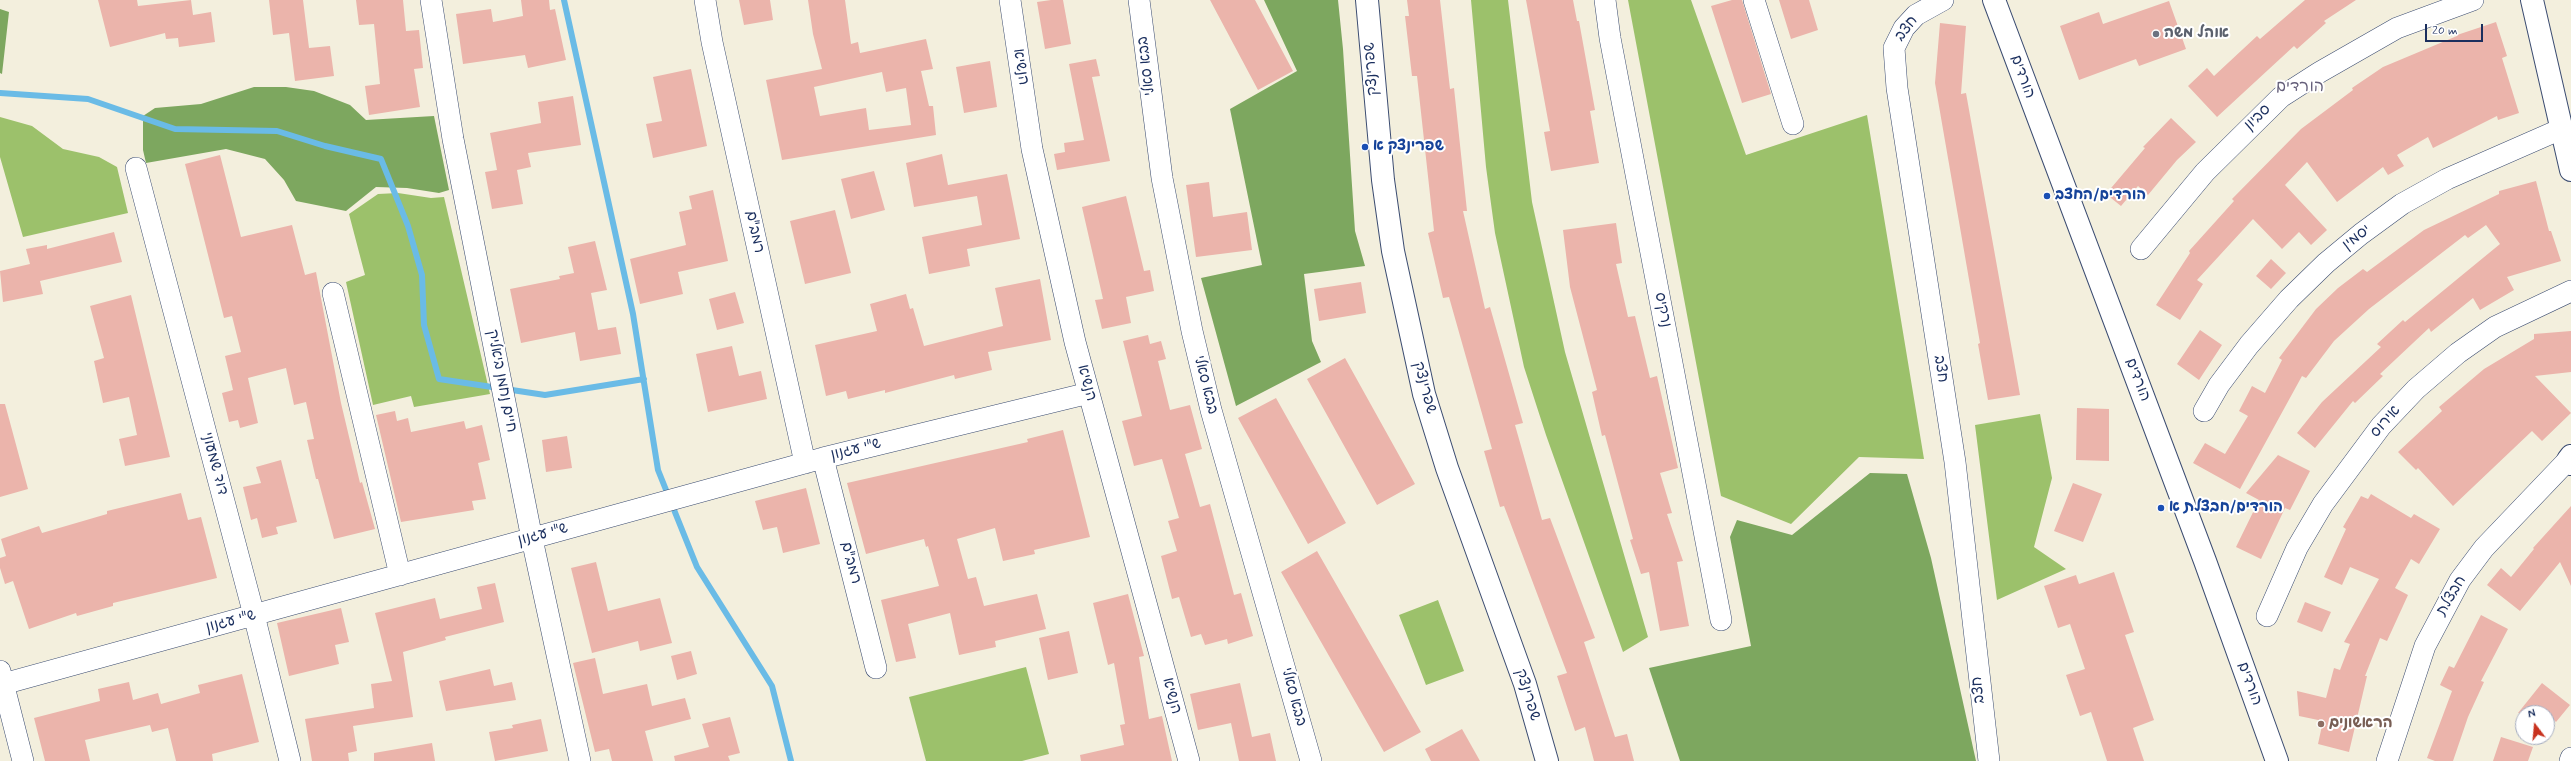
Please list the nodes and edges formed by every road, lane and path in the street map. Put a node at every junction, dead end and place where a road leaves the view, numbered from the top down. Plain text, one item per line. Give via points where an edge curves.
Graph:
1 (431, 0) edge
2 (705, 0) edge
3 (1010, 0) edge
4 (1139, 0) edge
5 (1367, 0) edge
6 (1605, 0) edge
7 (1754, 0) edge
8 (1943, 0) edge
9 (1994, 0) edge
10 (2473, 0) edge
11 (2532, 0) edge
12 (1793, 124) dead end
13 (2561, 129) junction
14 (136, 168) dead end
15 (2571, 170) edge
16 (2141, 249) dead end
17 (2571, 291) edge
18 (333, 293) dead end
19 (1088, 393) junction
20 (2204, 411) dead end
21 (2570, 460) edge
22 (814, 461) junction
23 (532, 539) junction
24 (400, 575) junction
25 (254, 615) junction
26 (2267, 616) dead end
27 (1721, 620) dead end
28 (876, 668) dead end
29 (1, 680) edge
30 (22, 761) edge
31 (290, 761) edge
32 (580, 761) edge
33 (1189, 761) edge
34 (1311, 761) edge
35 (1547, 761) edge
36 (1989, 761) edge
37 (2277, 761) edge
38 (2387, 761) edge

1 - 23 street, חיים נחמן ביאליק via 453,139
2 - 22 street, רמב"ם
3 - 19 street, הנשיא via 1032,149
4 - 34 street, בבא סאלי via 1162,178 1192,331 1211,410
5 - 35 street, שפרינצק via 1375,111 1386,204 1408,328 1424,394 1447,468 1525,684
6 - 27 street, נרקיס via 1610,38
7 - 12 street
8 - 36 street, חצב via 1916,15 1904,28 1894,48 1897,88 1955,462
9 - 37 street, הורדים via 2205,561
10 - 16 street, סביון via 2397,28 2281,97 2205,172
11 - 13 street
13 - 15 street
13 - 20 street, יסמין via 2447,179 2402,204 2361,234 2289,299 2241,356 2219,385
14 - 25 street, דוד שמעוני
17 - 26 street, אירוס via 2495,327 2458,353 2416,388 2381,426 2323,504 2297,548
18 - 24 street
19 - 22 street, ש"י עגנון
19 - 33 street, הנשיא
21 - 38 street, חבצלת via 2484,548 2460,580 2425,646
22 - 23 street, ש"י עגנון
22 - 28 street, רמב"ם
23 - 24 street, ש"י עגנון
23 - 32 street, חיים נחמן ביאליק
24 - 25 street, ש"י עגנון
25 - 29 street, ש"י עגנון
25 - 31 street, דוד שמעוני
29 - 30 street

